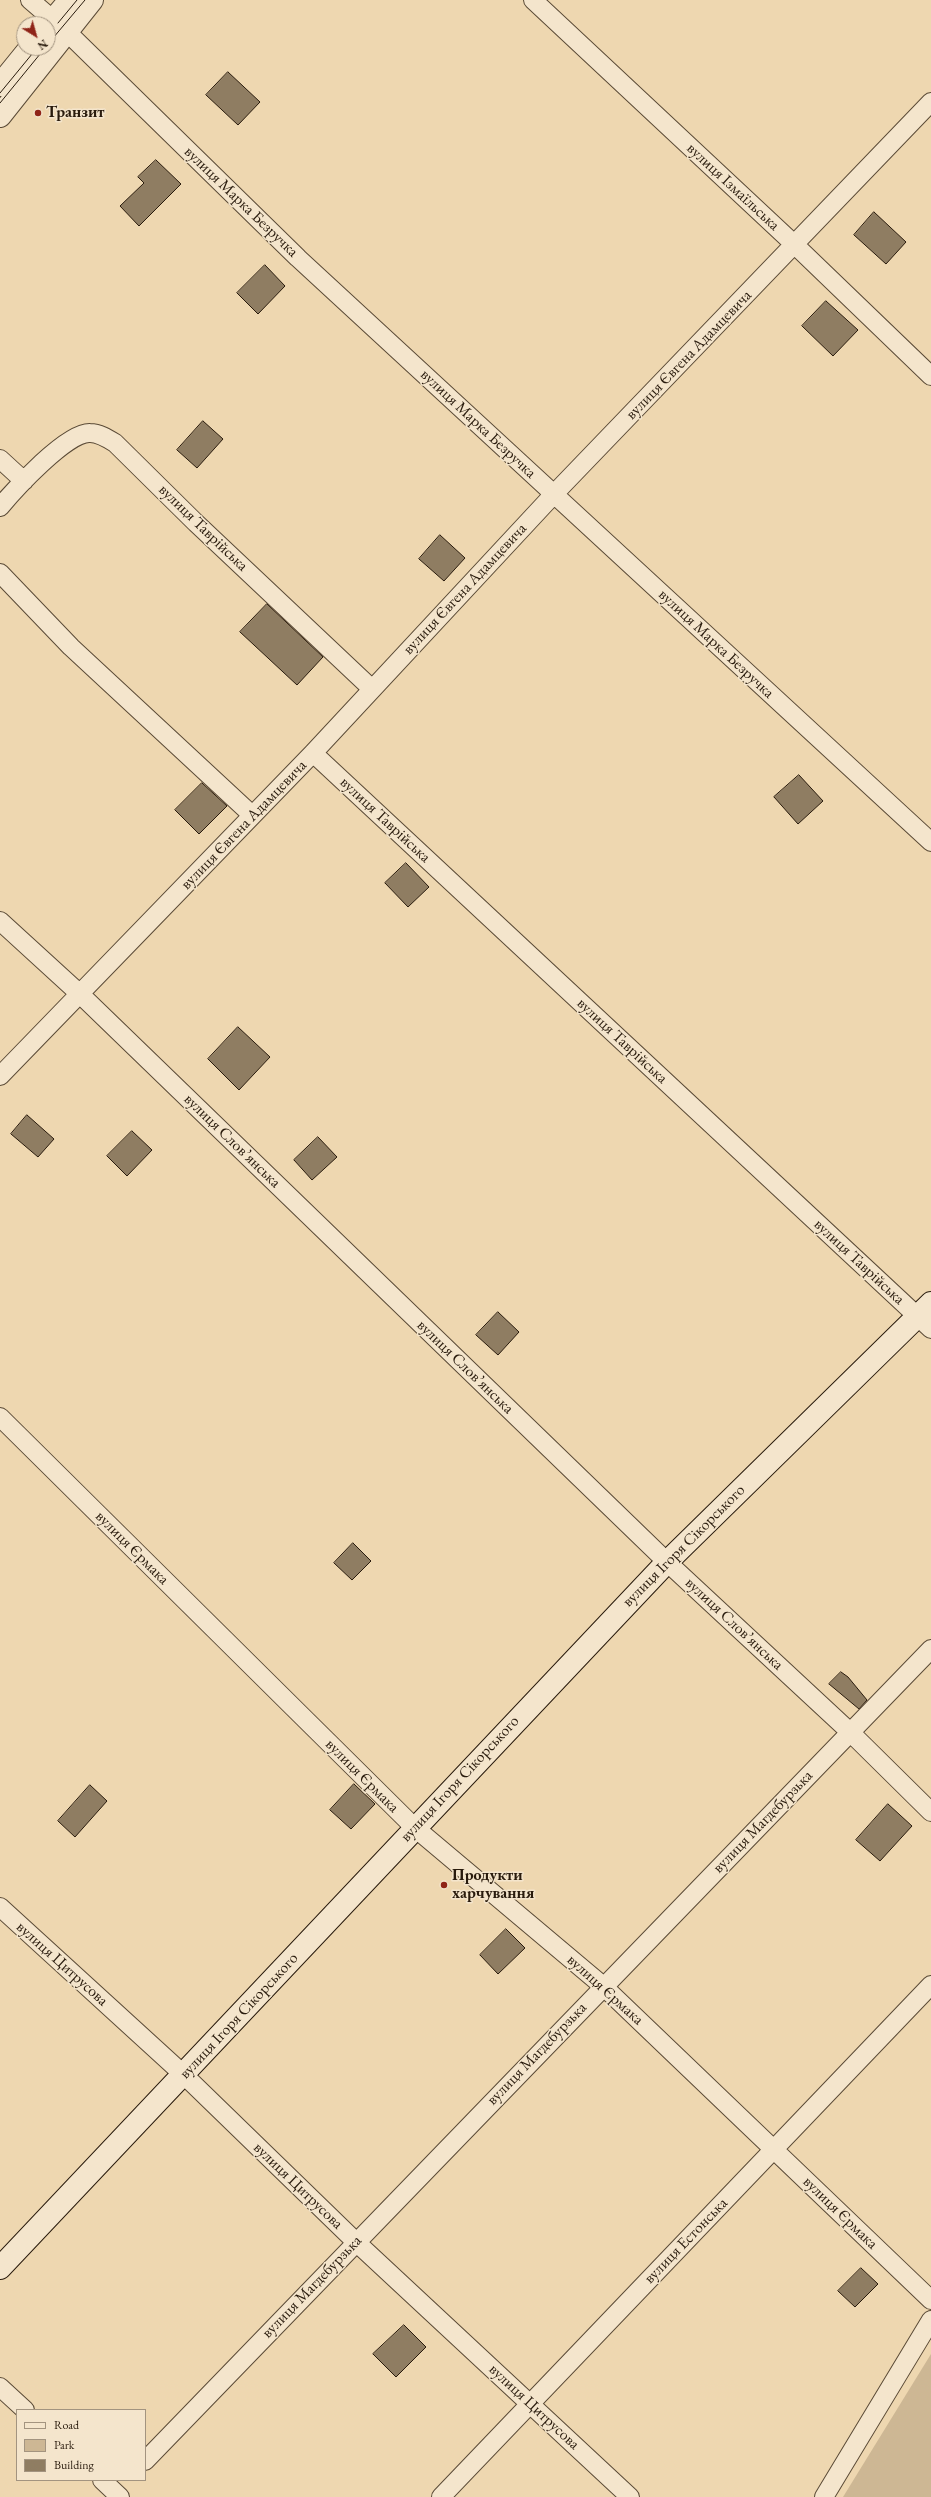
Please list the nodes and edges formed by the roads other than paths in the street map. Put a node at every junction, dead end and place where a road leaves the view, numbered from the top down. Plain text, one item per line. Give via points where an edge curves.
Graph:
1 (30, 0) edge
2 (70, 0) edge
3 (92, 0) edge
4 (533, 0) edge
5 (46, 16) edge
6 (56, 26) edge
7 (24, 56) edge
8 (37, 56) edge
9 (0, 85) edge
10 (931, 102) edge
11 (0, 116) edge
12 (795, 245) junction
13 (931, 376) edge
14 (0, 459) edge
15 (24, 482) junction
16 (554, 494) junction
17 (0, 507) edge
18 (0, 573) edge
19 (372, 689) junction
20 (313, 753) junction
21 (252, 816) junction
22 (931, 842) edge
23 (0, 921) edge
24 (81, 995) junction
25 (0, 1076) edge
26 (927, 1316) edge
27 (0, 1417) edge
28 (666, 1562) junction
29 (931, 1649) edge
30 (850, 1732) junction
31 (931, 1812) edge
32 (414, 1827) junction
33 (0, 1907) edge
34 (931, 1985) edge
35 (603, 1986) junction
36 (184, 2075) junction
37 (774, 2150) junction
38 (356, 2242) junction
39 (0, 2268) edge
40 (931, 2300) edge
41 (931, 2320) edge
42 (0, 2387) edge
43 (530, 2403) junction
44 (24, 2409) edge
45 (146, 2460) edge
46 (441, 2497) edge
47 (630, 2497) edge
48 (824, 2497) edge

1 - 5 street, вулиця Марка Безручка
2 - 6 main road
3 - 6 main road
4 - 12 street, вулиця Ізмаїльська
6 - 16 street, вулиця Марка Безручка via 298,258
7 - 9 main road
8 - 11 main road
10 - 12 street, вулиця Євгена Адамцевича
12 - 13 street, вулиця Ізмаїльська
12 - 16 street, вулиця Євгена Адамцевича
14 - 15 street
15 - 17 street, вулиця Таврійська
15 - 19 street, вулиця Таврійська via 71,438 89,433 103,436 115,443 196,524
16 - 19 street, вулиця Євгена Адамцевича
16 - 22 street, вулиця Марка Безручка
18 - 21 street via 71,647
19 - 20 street, вулиця Євгена Адамцевича
20 - 21 street, вулиця Євгена Адамцевича
20 - 26 street, вулиця Таврійська
21 - 24 street, вулиця Євгена Адамцевича
23 - 24 street, вулиця Слов’янська
24 - 25 street, вулиця Євгена Адамцевича
24 - 28 street, вулиця Слов’янська
26 - 28 main road, вулиця Ігоря Сікорського
27 - 32 street, вулиця Єрмака
28 - 30 street, вулиця Слов’янська
28 - 32 main road, вулиця Ігоря Сікорського
29 - 30 street, вулиця Магдебурзька
30 - 31 street, вулиця Слов’янська
30 - 35 street, вулиця Магдебурзька
32 - 35 street, вулиця Єрмака
32 - 36 main road, вулиця Ігоря Сікорського
33 - 36 street, вулиця Цитрусова
34 - 37 street, вулиця Естонська
35 - 37 street, вулиця Єрмака
35 - 38 street, вулиця Магдебурзька
36 - 38 street, вулиця Цитрусова
36 - 39 main road, вулиця Ігоря Сікорського
37 - 40 street, вулиця Єрмака
37 - 43 street, вулиця Естонська
38 - 43 street, вулиця Цитрусова
38 - 45 street, вулиця Магдебурзька
41 - 48 street
42 - 44 street
43 - 46 street, вулиця Естонська
43 - 47 street, вулиця Цитрусова

